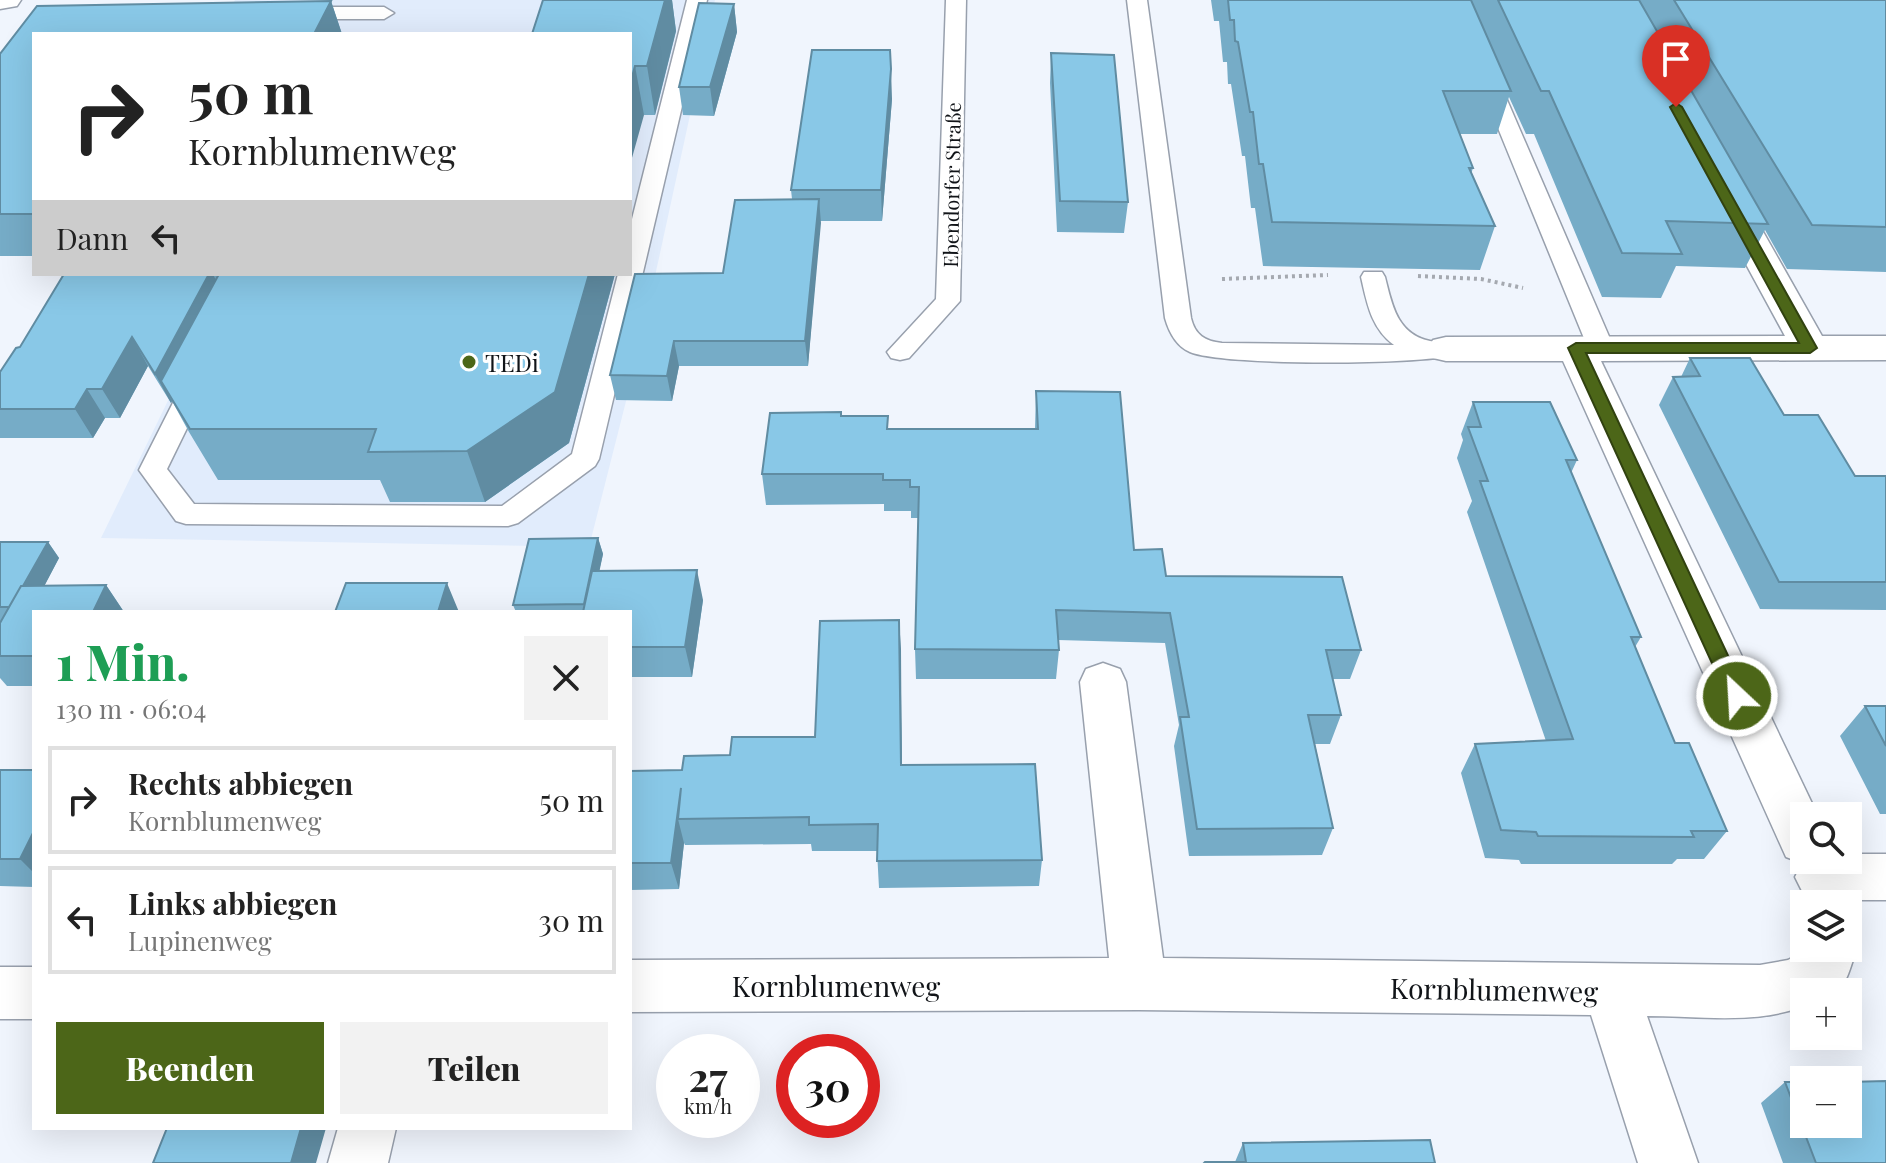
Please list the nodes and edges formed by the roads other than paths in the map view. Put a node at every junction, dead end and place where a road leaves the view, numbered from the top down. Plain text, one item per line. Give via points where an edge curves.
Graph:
1 (7, 0) edge
2 (697, 0) edge
3 (956, 0) edge
4 (1137, 0) edge
5 (0, 1) edge
6 (388, 7) edge
7 (226, 32) edge
8 (375, 32) edge
9 (1479, 58) edge
10 (1709, 167) edge
11 (632, 266) edge
12 (630, 276) edge
13 (1373, 277) dead end
14 (1588, 348) junction
15 (1810, 348) junction
16 (1886, 348) edge
17 (1438, 350) junction
18 (900, 352) dead end
19 (206, 362) edge
20 (1103, 682) dead end
21 (1790, 810) edge
22 (1856, 874) edge
23 (1886, 877) edge
24 (1825, 962) edge
25 (1139, 984) junction
26 (632, 986) edge
27 (1611, 990) junction
28 (0, 993) edge
29 (32, 993) edge
30 (366, 1130) edge
31 (358, 1163) edge
32 (1668, 1163) edge

1 - 5 street
2 - 11 lane
3 - 18 lane, Ebendorfer Straße via 948,301
4 - 17 lane via 1181,332 1189,342 1204,350
6 - 7 lane via 238,13
6 - 8 lane
9 - 14 lane via 1582,304
10 - 15 street
12 - 19 lane via 585,459 508,516 186,514 153,470
13 - 17 lane via 1389,328 1403,342
14 - 15 street
14 - 17 street
14 - 21 street
15 - 16 street
20 - 25 street
22 - 23 street
24 - 27 street, Kornblumenweg via 1822,970 1795,984 1760,991
25 - 26 street, Kornblumenweg
25 - 27 street, Kornblumenweg
27 - 32 street
28 - 29 street
30 - 31 street

